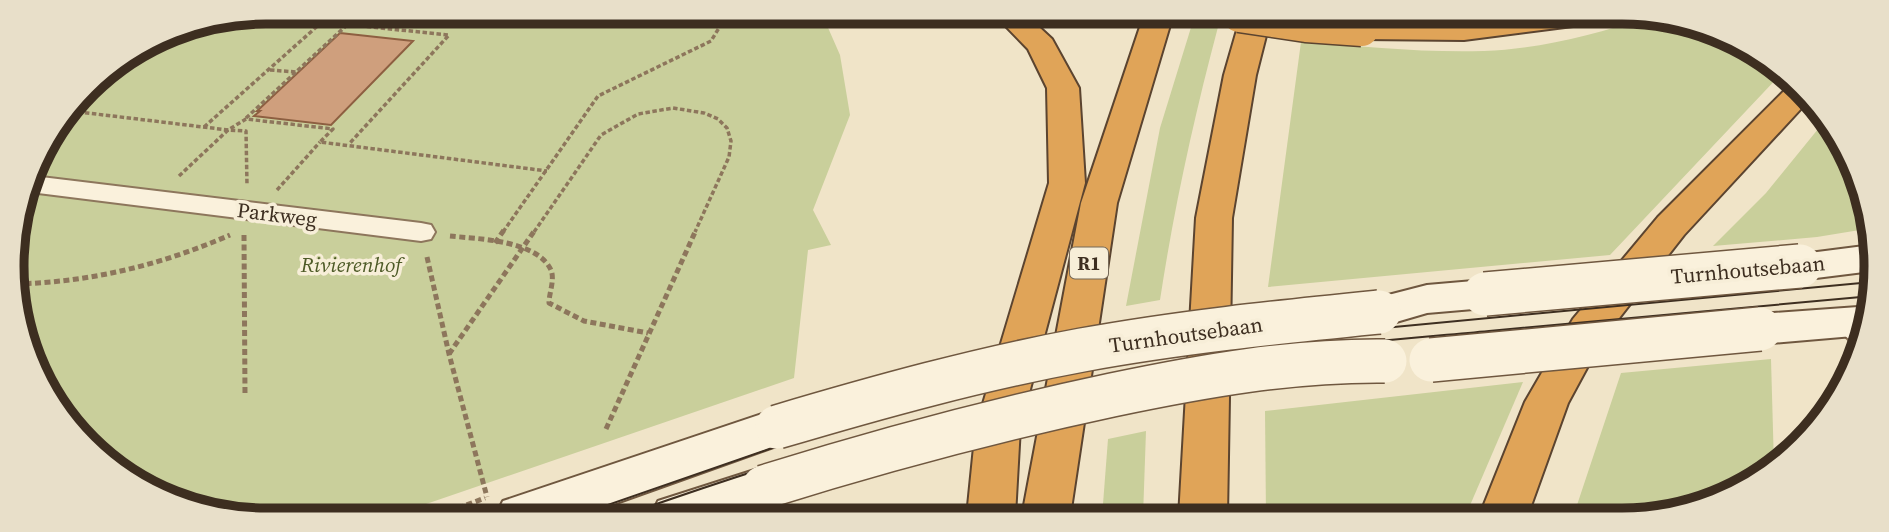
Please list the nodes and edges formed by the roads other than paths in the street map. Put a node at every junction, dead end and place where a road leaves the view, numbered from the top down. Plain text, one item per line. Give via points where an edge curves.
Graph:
1 (1019, 24) edge
2 (1156, 24) edge
3 (1254, 24) edge
4 (1293, 24) edge
5 (1530, 24) edge
6 (1795, 96) edge
7 (38, 185) edge
8 (421, 232) road end
9 (1864, 259) edge
10 (1856, 329) edge
11 (543, 508) edge
12 (700, 508) edge
13 (992, 508) edge
14 (1047, 508) edge
15 (1203, 508) edge
16 (1506, 508) edge

1 - 13 highway via 1041,45 1063,88 1067,183 998,427
2 - 14 highway, R1 via 1099,203
3 - 15 highway via 1214,218
4 - 5 highway, bridge via 1464,31
6 - 16 highway via 1671,226 1587,330 1546,402
7 - 8 street, Parkweg
9 - 11 main road, Turnhoutsebaan, bridge via 1427,299 1379,312 1163,336 1083,350 905,390 777,426
10 - 12 main road, bridge via 1760,329 1431,360 1316,361 1191,379 921,440

